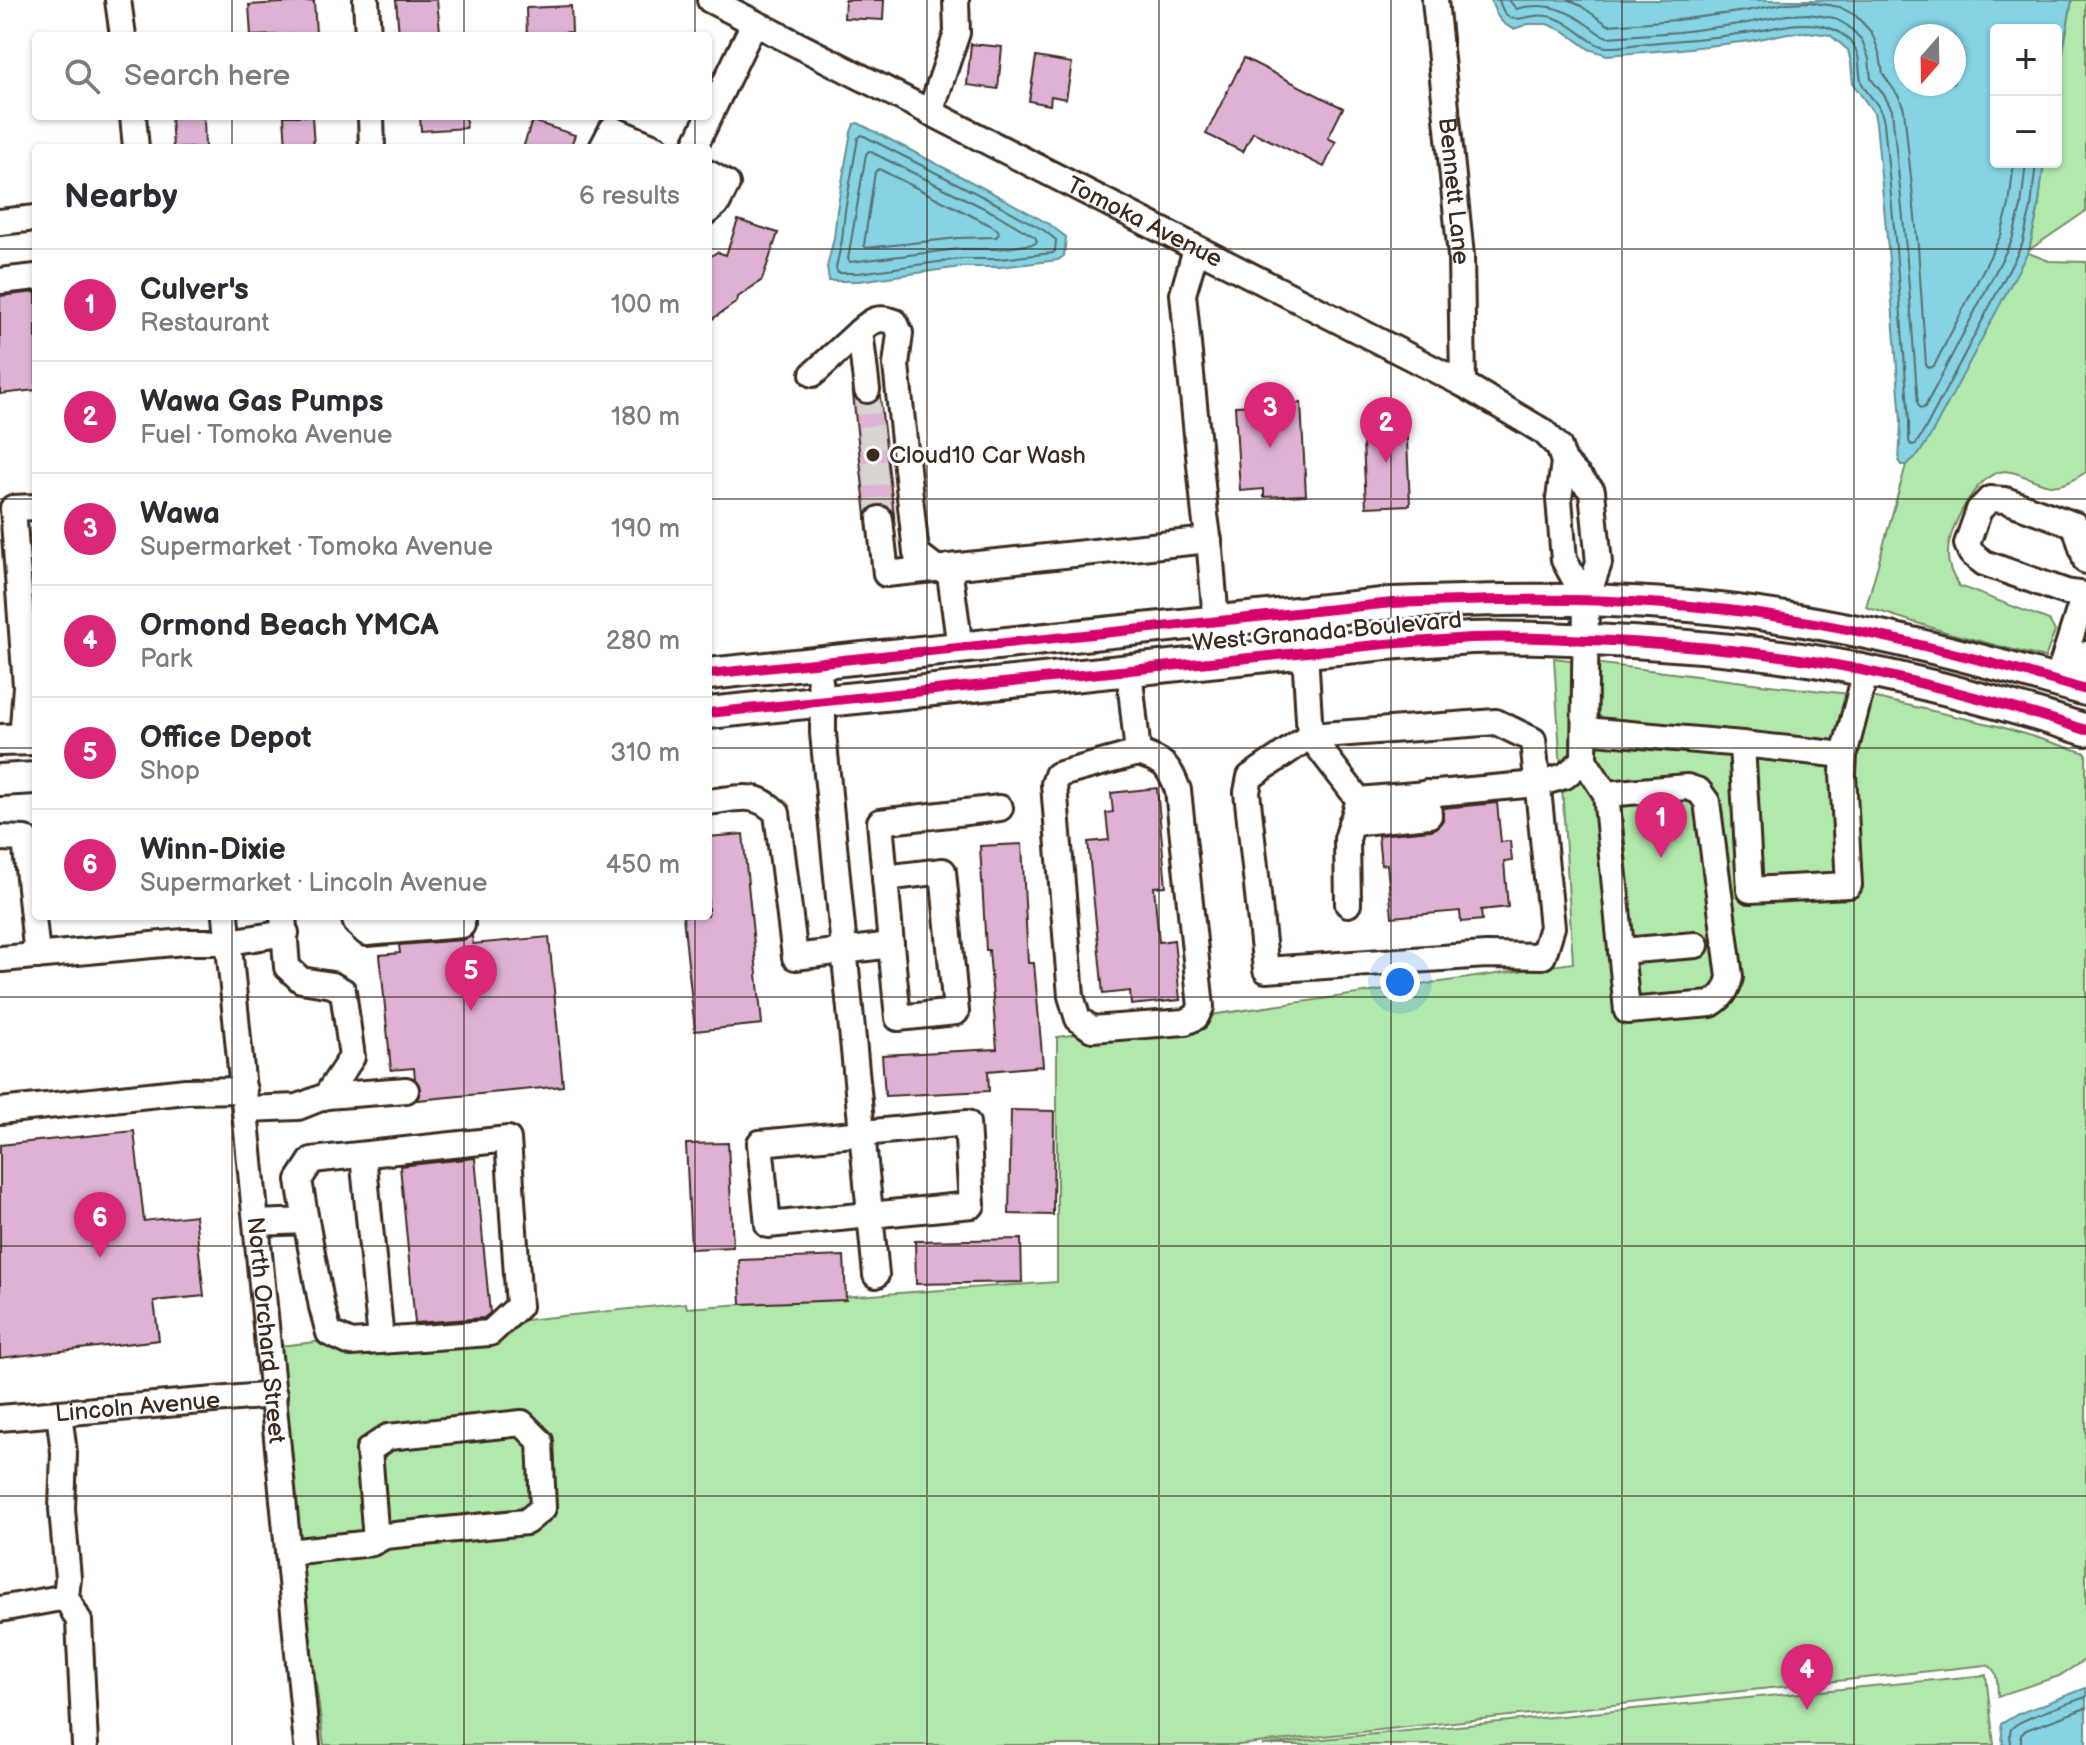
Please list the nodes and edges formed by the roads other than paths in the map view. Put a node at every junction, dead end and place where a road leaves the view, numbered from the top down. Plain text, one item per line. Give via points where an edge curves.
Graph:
1 (118, 0) edge
2 (366, 0) edge
3 (710, 0) edge
4 (956, 0) edge
5 (1435, 0) edge
6 (754, 23) junction
7 (122, 32) edge
8 (368, 32) edge
9 (712, 110) edge
10 (930, 113) junction
11 (133, 120) edge
12 (371, 120) edge
13 (707, 120) edge
14 (136, 144) edge
15 (372, 144) edge
16 (604, 144) edge
17 (648, 144) edge
18 (696, 144) edge
19 (712, 175) edge
20 (712, 207) edge
21 (32, 218) edge
22 (0, 222) edge
23 (1196, 249) junction
24 (32, 277) edge
25 (0, 281) edge
26 (860, 331) junction
27 (813, 374) dead end
28 (1463, 384) junction
29 (867, 390) tunnel mouth
30 (1564, 462) junction
31 (32, 507) edge
32 (2080, 518) edge
33 (880, 519) tunnel mouth
34 (1209, 540) junction
35 (2086, 561) edge
36 (943, 568) junction
37 (2086, 597) edge
38 (1586, 600) junction
39 (1216, 621) junction
40 (1586, 640) junction
41 (960, 648) junction
42 (1305, 652) junction
43 (2086, 654) edge
44 (817, 662) junction
45 (1129, 670) junction
46 (1866, 671) junction
47 (712, 674) edge
48 (31, 686) edge
49 (2074, 686) edge
50 (823, 701) junction
51 (712, 713) edge
52 (1585, 730) junction
53 (2086, 730) edge
54 (1310, 736) junction
55 (19, 740) edge
56 (1742, 744) junction
57 (1138, 753) junction
58 (1844, 755) junction
59 (1584, 760) junction
60 (32, 778) edge
61 (0, 780) edge
62 (1537, 784) junction
63 (1427, 793) junction
64 (1606, 794) junction
65 (1359, 800) junction
66 (712, 802) edge
67 (1000, 808) dead end
68 (1351, 823) junction
69 (0, 838) edge
70 (885, 878) junction
71 (1348, 904) dead end
72 (32, 907) edge
73 (33, 920) edge
74 (226, 920) edge
75 (355, 920) edge
76 (462, 920) edge
77 (403, 923) edge
78 (284, 925) edge
79 (229, 942) junction
80 (891, 945) junction
81 (1696, 945) dead end
82 (1621, 951) junction
83 (844, 952) junction
84 (37, 956) junction
85 (2, 959) dead end
86 (406, 1090) dead end
87 (326, 1096) junction
88 (245, 1100) junction
89 (0, 1111) edge
90 (862, 1133) junction
91 (363, 1155) junction
92 (870, 1216) junction
93 (306, 1221) junction
94 (257, 1223) junction
95 (876, 1275) dead end
96 (381, 1340) junction
97 (274, 1395) junction
98 (59, 1413) junction
99 (0, 1418) edge
100 (376, 1541) junction
101 (288, 1552) junction
102 (66, 1597) junction
103 (0, 1609) edge
104 (85, 1745) edge
105 (307, 1745) edge

1 - 7 street
2 - 8 street
3 - 6 street, Tomoka Avenue
4 - 10 street via 957,33
5 - 28 street, Bennett Lane via 1461,256
6 - 9 street
6 - 10 street, Tomoka Avenue
10 - 23 street, Tomoka Avenue
11 - 14 street
12 - 15 street
13 - 18 street
16 - 17 street via 612,129
19 - 20 street via 727,184
21 - 22 street
23 - 28 street, Tomoka Avenue
23 - 34 street via 1183,294
24 - 25 street
26 - 27 street
26 - 29 street
26 - 36 street via 883,318 895,322 900,333 896,365 916,553
28 - 30 street, Tomoka Avenue via 1544,432 1559,447
30 - 38 street, Tomoka Avenue via 1559,499 1564,560
30 - 38 street, Tomoka Avenue via 1592,491 1599,563
31 - 48 street via 13,508
32 - 35 street
32 - 37 street via 1990,499 1979,510 1967,544 1984,563
33 - 36 street via 886,574
34 - 36 street
34 - 39 street
36 - 41 street
37 - 49 street via 2081,604
38 - 39 main road, West Granada Boulevard via 1392,603
38 - 40 street, Tomoka Avenue
38 - 49 main road, West Granada Boulevard via 1667,604 1845,627
39 - 41 main road, West Granada Boulevard
40 - 42 main road, West Granada Boulevard via 1473,638
40 - 46 main road, West Granada Boulevard via 1751,652
40 - 52 street, Tomoka Avenue
41 - 44 main road, West Granada Boulevard
42 - 45 main road, West Granada Boulevard
42 - 54 street
43 - 49 street
44 - 47 main road, West Granada Boulevard
44 - 50 street
45 - 50 main road, West Granada Boulevard
45 - 57 street
46 - 53 main road, West Granada Boulevard
46 - 58 street
48 - 55 street
50 - 51 main road, West Granada Boulevard
50 - 83 street
52 - 56 street
52 - 59 street, Tomoka Avenue
54 - 62 street via 1496,722 1533,740
54 - 62 street via 1250,777 1247,792 1266,970 1543,956 1552,927
54 - 65 street
56 - 58 street
56 - 58 street via 1750,890 1849,885
57 - 57 street via 1057,775 1054,784 1071,996 1078,1019 1092,1029 1185,1022 1201,1007 1178,790 1169,767
59 - 62 street via 1565,776
59 - 64 street
60 - 61 main road
62 - 63 street
63 - 65 street
63 - 68 street via 1429,815
64 - 82 street
64 - 82 street via 1687,787 1707,802 1728,987 1711,1004 1627,1011
65 - 68 street
66 - 83 street via 752,797 777,813 795,957
67 - 70 street via 880,822
68 - 71 street
69 - 72 street via 25,839
70 - 80 street
70 - 80 street via 943,871 956,1012 898,1018
73 - 84 street
74 - 79 street, North Orchard Street
75 - 77 street via 367,933
76 - 77 street via 462,925
78 - 79 street
78 - 87 street via 287,967 301,980 343,991 352,1057
79 - 84 street
79 - 88 street, North Orchard Street
80 - 83 street
81 - 82 street
83 - 90 street
84 - 85 street
86 - 87 street
87 - 88 street via 298,1107
88 - 89 street via 186,1091
88 - 94 street, North Orchard Street
90 - 92 street
90 - 92 street via 760,1143 768,1225
90 - 92 street via 967,1123 972,1205
91 - 93 street via 312,1160 299,1180
91 - 96 street
91 - 96 street via 508,1139 519,1306 490,1333
92 - 95 street
93 - 94 street
93 - 96 street via 329,1333 351,1343
94 - 97 street, North Orchard Street
97 - 98 street, Lincoln Avenue
97 - 101 street, North Orchard Street
98 - 99 street, Lincoln Avenue
98 - 102 street
100 - 100 street via 526,1522 543,1508 540,1441 522,1423 388,1437 369,1450
100 - 101 street
101 - 105 street, North Orchard Street
102 - 103 street
102 - 104 street via 79,1621

